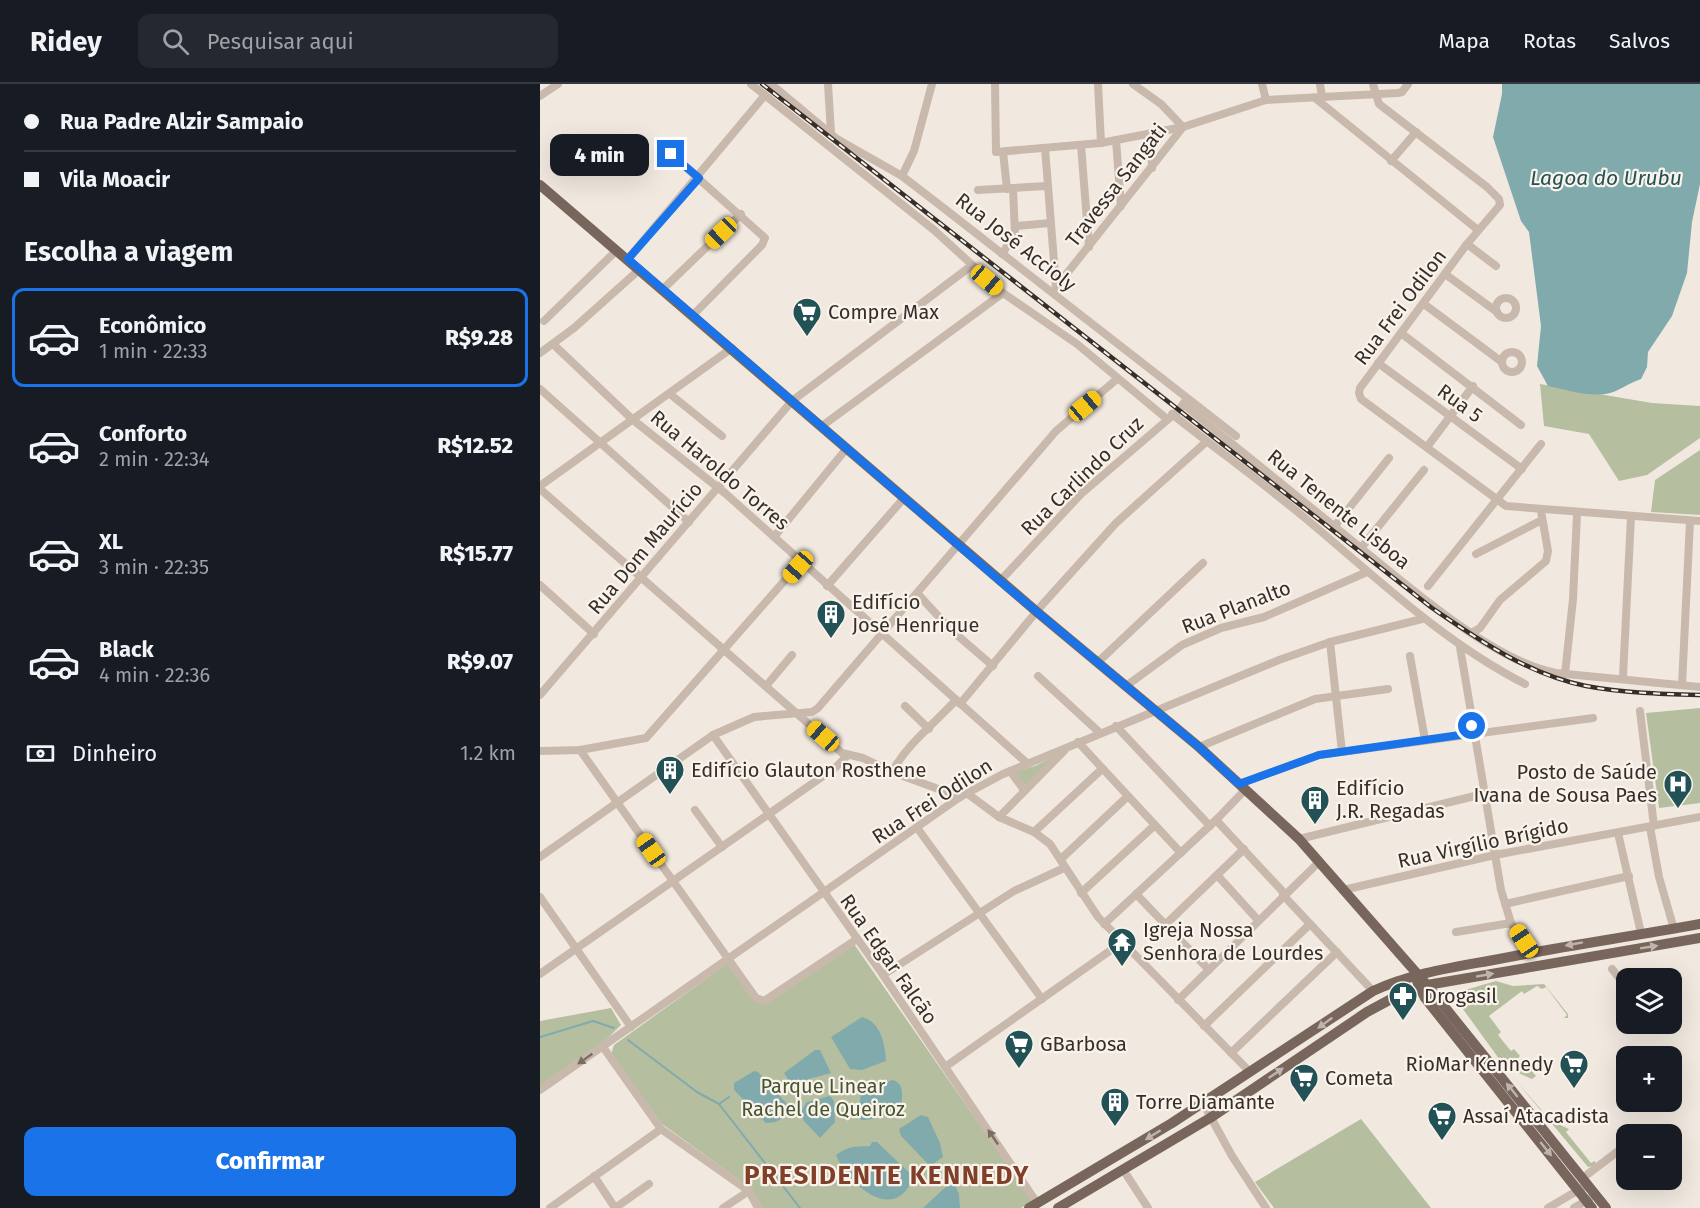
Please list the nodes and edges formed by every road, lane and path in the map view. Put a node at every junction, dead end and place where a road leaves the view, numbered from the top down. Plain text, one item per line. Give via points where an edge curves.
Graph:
1 (558, 84) edge
2 (751, 84) edge
3 (771, 84) edge
4 (828, 84) edge
5 (932, 84) edge
6 (995, 84) edge
7 (1098, 84) edge
8 (1133, 84) edge
9 (1262, 84) edge
10 (1320, 84) edge
11 (1373, 84) edge
12 (1408, 84) edge
13 (1374, 94) junction
14 (765, 95) junction
15 (540, 96) edge
16 (1319, 98) junction
17 (1266, 100) junction
18 (1183, 128) junction
19 (831, 132) junction
20 (1416, 132) junction
21 (1151, 133) junction
22 (1116, 140) junction
23 (1101, 143) junction
24 (1081, 145) junction
25 (1044, 148) junction
26 (1000, 152) junction
27 (671, 154) dead end
28 (1390, 161) junction
29 (1152, 168) junction
30 (902, 176) junction
31 (699, 178) junction
32 (540, 185) edge
33 (1046, 186) junction
34 (1010, 188) junction
35 (978, 190) dead end
36 (1121, 206) junction
37 (741, 214) junction
38 (1050, 223) junction
39 (1015, 226) junction
40 (1478, 230) junction
41 (1467, 244) junction
42 (1089, 247) junction
43 (617, 250) junction
44 (1002, 254) junction
45 (628, 259) junction
46 (971, 266) junction
47 (1496, 266) dead end
48 (640, 269) junction
49 (1445, 274) junction
50 (663, 289) junction
51 (1055, 289) junction
52 (1003, 293) junction
53 (1424, 304) junction
54 (1497, 312) dead end
55 (693, 315) junction
56 (544, 321) dead end
57 (1401, 333) junction
58 (553, 344) junction
59 (732, 348) junction
60 (540, 353) edge
61 (1502, 362) dead end
62 (1378, 363) junction
63 (1117, 379) junction
64 (1473, 386) junction
65 (540, 389) edge
66 (670, 394) junction
67 (792, 401) junction
68 (1186, 401) junction
69 (1450, 415) junction
70 (1169, 417) junction
71 (632, 419) junction
72 (1521, 425) dead end
73 (822, 426) junction
74 (722, 436) dead end
75 (1236, 436) dead end
76 (1206, 442) junction
77 (601, 443) junction
78 (1541, 444) dead end
79 (1427, 447) junction
80 (847, 448) junction
81 (1389, 458) dead end
82 (1522, 469) junction
83 (1424, 470) dead end
84 (540, 487) edge
85 (717, 489) junction
86 (904, 498) junction
87 (1498, 501) junction
88 (1577, 514) junction
89 (1541, 516) junction
90 (1630, 516) junction
91 (1695, 521) edge
92 (689, 522) junction
93 (1334, 527) junction
94 (774, 537) junction
95 (958, 544) junction
96 (1361, 548) junction
97 (1476, 554) dead end
98 (801, 562) junction
99 (1203, 563) dead end
100 (1367, 572) junction
101 (640, 579) junction
102 (1000, 581) junction
103 (540, 585) edge
104 (827, 586) junction
105 (1428, 586) dead end
106 (918, 593) junction
107 (1037, 612) junction
108 (1422, 619) junction
109 (881, 633) junction
110 (1477, 633) junction
111 (594, 634) junction
112 (1330, 642) junction
113 (1460, 647) junction
114 (723, 651) junction
115 (792, 655) dead end
116 (1410, 656) dead end
117 (1098, 662) junction
118 (993, 666) junction
119 (1565, 674) junction
120 (1038, 676) dead end
121 (1623, 677) junction
122 (1525, 684) dead end
123 (1682, 685) junction
124 (766, 686) junction
125 (1126, 686) junction
126 (1700, 687) edge
127 (1388, 689) dead end
128 (541, 691) edge
129 (1336, 695) junction
130 (958, 702) junction
131 (905, 706) dead end
132 (1155, 710) junction
133 (1640, 711) dead end
134 (795, 712) junction
135 (1593, 718) dead end
136 (1116, 726) junction
137 (929, 729) junction
138 (1100, 733) junction
139 (1474, 733) junction
140 (713, 735) junction
141 (1425, 740) junction
142 (1073, 745) junction
143 (1199, 747) junction
144 (580, 750) junction
145 (540, 752) edge
146 (1342, 752) junction
147 (848, 755) junction
148 (1028, 764) junction
149 (1102, 769) junction
150 (1010, 771) junction
151 (892, 772) junction
152 (1242, 787) junction
153 (1024, 790) junction
154 (1483, 794) junction
155 (964, 796) junction
156 (1128, 796) junction
157 (618, 802) junction
158 (695, 810) dead end
159 (770, 814) junction
160 (999, 817) junction
161 (1700, 818) edge
162 (1213, 823) junction
163 (1155, 825) junction
164 (1652, 827) junction
165 (918, 829) junction
166 (1034, 832) junction
167 (1618, 833) junction
168 (1299, 839) junction
169 (722, 847) junction
170 (1244, 849) junction
171 (1180, 853) junction
172 (1495, 855) junction
173 (540, 857) edge
174 (1319, 862) junction
175 (1063, 864) junction
176 (1217, 875) junction
177 (1629, 876) junction
178 (673, 882) junction
179 (1343, 890) junction
180 (1081, 893) junction
181 (823, 894) junction
182 (1136, 894) junction
183 (1284, 895) junction
184 (540, 897) edge
185 (1505, 904) junction
186 (980, 912) junction
187 (1257, 919) junction
188 (1511, 923) junction
189 (1104, 924) junction
190 (1165, 924) junction
191 (1310, 924) junction
192 (1696, 925) edge
193 (1674, 929) junction
194 (1456, 932) dead end
195 (1641, 933) junction
196 (857, 939) junction
197 (1599, 940) junction
198 (1699, 940) edge
199 (1121, 943) junction
200 (576, 949) junction
201 (1337, 952) junction
202 (1531, 952) junction
203 (1602, 954) junction
204 (728, 961) junction
205 (1612, 969) dead end
206 (1209, 970) junction
207 (540, 974) edge
208 (1616, 974) edge
209 (883, 975) junction
210 (1416, 975) junction
211 (1456, 980) junction
212 (1423, 986) junction
213 (1374, 991) junction
214 (1042, 999) junction
215 (1178, 1000) junction
216 (1204, 1026) junction
217 (631, 1027) junction
218 (1466, 1034) junction
219 (603, 1047) junction
220 (1231, 1053) junction
221 (945, 1067) junction
222 (1250, 1072) junction
223 (540, 1090) edge
224 (1203, 1104) junction
225 (1210, 1118) junction
226 (661, 1129) junction
227 (1616, 1154) edge
228 (1124, 1171) junction
229 (594, 1176) junction
230 (1585, 1183) junction
231 (649, 1184) dead end
232 (749, 1191) junction
233 (1592, 1201) edge
234 (1035, 1206) edge
235 (550, 1208) edge
236 (615, 1208) edge
237 (723, 1208) edge
238 (758, 1208) edge
239 (1058, 1208) edge
240 (1148, 1208) edge
241 (1266, 1208) edge
242 (1548, 1208) edge
243 (1574, 1208) edge
244 (1606, 1208) edge

1 - 15 street
2 - 14 street
3 - 19 street, Rua José Accioly
4 - 19 street
5 - 30 street via 914,152
6 - 26 street
7 - 23 street
8 - 18 street via 1161,104
9 - 17 street
10 - 16 street
11 - 13 street
12 - 13 street via 1402,92
13 - 16 street
13 - 20 street, Rua Frei Odilon via 1384,108
14 - 31 street
14 - 46 street via 934,230
16 - 17 street
16 - 28 street
17 - 18 street
18 - 21 street
18 - 29 street, Travessa Sangati
19 - 30 street, Rua José Accioly via 837,140
20 - 28 street
20 - 40 street, Rua Frei Odilon via 1499,200 1498,209
21 - 22 street
21 - 29 street
22 - 23 street
22 - 36 street
23 - 24 street
24 - 25 street
24 - 42 street
25 - 26 street
25 - 33 street
26 - 34 street
27 - 31 street
28 - 40 street
29 - 36 street, Travessa Sangati
30 - 44 street, Rua José Accioly
31 - 37 street
31 - 45 street
32 - 43 main road
33 - 34 street
33 - 38 street
34 - 35 street
34 - 39 street
36 - 42 street, Travessa Sangati
37 - 50 street
37 - 55 street via 763,234 762,245
38 - 39 street
38 - 51 street
39 - 44 street via 1015,234
40 - 41 street, Rua Frei Odilon
41 - 47 street
41 - 49 street, Rua Frei Odilon
42 - 51 street, Travessa Sangati
43 - 45 main road
43 - 56 street
44 - 51 street, Rua José Accioly
45 - 48 main road
46 - 52 street
46 - 67 street, Rua Dom Maurício
48 - 50 main road
48 - 58 street
49 - 53 street, Rua Frei Odilon
49 - 54 street
50 - 55 main road
51 - 68 street, Rua José Accioly
52 - 63 street via 1077,344
52 - 73 street
53 - 57 street, Rua Frei Odilon
53 - 61 street
55 - 59 main road
57 - 62 street, Rua Frei Odilon
57 - 64 street
58 - 60 street
58 - 71 street, Rua Haroldo Torres
59 - 66 street
59 - 67 main road
62 - 69 street, Rua 5
62 - 79 street, Rua Frei Odilon via 1360,388 1361,399
63 - 70 street
63 - 95 street via 1056,431
64 - 69 street
64 - 72 street
65 - 77 street
66 - 71 street
66 - 74 street
67 - 73 main road
67 - 85 street, Rua Dom Maurício
68 - 70 street, Rua Carlindo Cruz
68 - 75 street, Rua José Accioly
68 - 93 street, Rua Tenente Lisboa
69 - 79 street
69 - 82 street, Rua 5
70 - 76 street
70 - 102 street, Rua Carlindo Cruz via 1081,494
71 - 77 street
71 - 85 street, Rua Haroldo Torres
73 - 80 main road
76 - 100 street
76 - 107 street via 1116,523
77 - 84 street
77 - 92 street
78 - 82 street
79 - 87 street, Rua Frei Odilon
80 - 86 main road
80 - 94 street
81 - 93 street
82 - 87 street
83 - 96 street
84 - 101 street
85 - 92 street, Rua Dom Maurício
85 - 94 street, Rua Haroldo Torres
86 - 95 main road
86 - 104 street
87 - 89 street, Rua Frei Odilon
87 - 105 street
88 - 89 street, Rua Frei Odilon
88 - 90 street, Rua Frei Odilon
88 - 119 street
89 - 97 street
89 - 110 street via 1548,551 1546,561 1500,600
90 - 91 street, Rua Frei Odilon
90 - 121 street
91 - 123 street
92 - 101 street, Rua Dom Maurício
93 - 96 street, Rua Tenente Lisboa
94 - 98 street, Rua Haroldo Torres
95 - 102 main road
95 - 106 street
96 - 110 street, Rua Tenente Lisboa
98 - 104 street, Rua Haroldo Torres
98 - 114 street
99 - 117 street
100 - 108 street
100 - 125 street, Rua Planalto via 1264,617 1221,628 1182,645
101 - 111 street, Rua Dom Maurício
101 - 114 street
102 - 107 main road
103 - 111 street
104 - 109 street, Rua Haroldo Torres
106 - 109 street
106 - 118 street
107 - 117 main road
107 - 118 street
108 - 112 street, Rua Frei Odilon
108 - 113 street
109 - 130 street, Rua Haroldo Torres
109 - 134 street via 818,708
110 - 119 street, Rua Tenente Lisboa via 1493,647 1535,668
111 - 128 street, Rua Dom Maurício
112 - 129 street
112 - 132 street, Rua Frei Odilon
113 - 122 street
113 - 139 street
114 - 124 street
114 - 144 street via 651,734 641,740
115 - 124 street
116 - 141 street
117 - 125 main road
118 - 130 street
119 - 121 street
120 - 138 street
121 - 123 street
123 - 126 street
124 - 134 street
125 - 132 main road
127 - 129 street
129 - 143 street via 1315,699
129 - 146 street
130 - 137 street
130 - 148 street, Rua Haroldo Torres
131 - 137 street
132 - 136 street, Rua Frei Odilon
132 - 143 main road
133 - 164 street
134 - 140 street via 754,717
134 - 147 street
135 - 139 street
136 - 138 street, Rua Frei Odilon
136 - 162 street
137 - 151 street via 905,750
138 - 142 street, Rua Frei Odilon
139 - 141 street
139 - 154 street
140 - 157 street
140 - 159 street, Rua Edgar Falcão
141 - 146 street
142 - 148 street, Rua Frei Odilon
142 - 149 street
142 - 153 street
143 - 152 main road
144 - 145 street
144 - 157 street
146 - 152 street via 1319,755
147 - 151 street via 859,756
147 - 159 street
148 - 150 street, Rua Frei Odilon
149 - 156 street
149 - 166 street
150 - 153 street
150 - 155 street, Rua Frei Odilon
151 - 155 street
152 - 162 street
152 - 168 main road
153 - 160 street
154 - 168 street
154 - 172 street
155 - 160 street
155 - 165 street, Rua Frei Odilon
156 - 163 street
156 - 175 street
157 - 173 street
157 - 178 street
158 - 169 street
159 - 169 street
159 - 181 street, Rua Edgar Falcão
160 - 166 street
161 - 164 street, Rua Virgílio Brígido
162 - 170 street
162 - 171 street
163 - 171 street
163 - 180 street
164 - 167 street, Rua Virgílio Brígido
164 - 193 street via 1659,877
165 - 181 street, Rua Frei Odilon
165 - 186 street
166 - 175 street via 1050,844
167 - 172 street, Rua Virgílio Brígido
167 - 177 street
168 - 174 main road
169 - 178 street
170 - 176 street
170 - 183 street
171 - 182 street
172 - 179 street, Rua Virgílio Brígido
172 - 185 street
174 - 179 main road
174 - 183 street
175 - 180 street
175 - 186 street
176 - 187 street
176 - 190 street
177 - 185 street
177 - 195 street
178 - 200 street
178 - 204 street
179 - 210 main road
180 - 189 street
181 - 196 street, Rua Edgar Falcão
181 - 204 street, Rua Frei Odilon
182 - 189 street
182 - 190 street
183 - 187 street
183 - 191 street
184 - 200 street
185 - 188 street
186 - 209 street
186 - 214 street
187 - 206 street
188 - 194 street
188 - 202 street
189 - 199 street
190 - 206 street
191 - 201 street
191 - 216 street
192 - 193 main road
192 - 198 street
193 - 195 main road
195 - 197 main road
196 - 204 street via 764,1000 756,998
196 - 209 street, Rua Edgar Falcão
197 -> 202 main road
197 - 203 main road via 1597,947
203 -> 198 main road
199 - 214 street
199 - 215 street
200 - 207 street
200 - 217 street
201 - 213 street
201 - 220 street
202 - 210 main road
211 -> 203 main road
204 - 217 street, Rua Frei Odilon
205 - 208 street
206 - 215 street
209 - 221 street, Rua Edgar Falcão
210 - 212 main road
210 - 213 main road
211 - 212 main road
211 - 218 main road via 1444,996
212 - 218 main road
225 -> 212 main road via 1367,1012
212 -> 230 main road via 1425,998
213 -> 222 main road
214 - 221 street
215 - 216 street
216 - 220 street
217 - 219 street, Rua Frei Odilon
230 -> 218 main road
219 -> 223 street, Rua Frei Odilon
219 - 226 street
220 - 222 street
234 -> 221 street, Rua Edgar Falcão
222 - 224 main road
224 - 225 street
224 -> 234 main road
225 - 228 main road
225 - 241 street
226 - 229 street
226 - 232 street
227 - 230 street
228 - 239 main road
228 - 240 street
229 - 235 street
229 - 236 street
230 - 233 main road
230 - 242 street
231 - 236 street
232 - 237 street
232 - 238 street
233 - 243 street
233 - 244 main road

